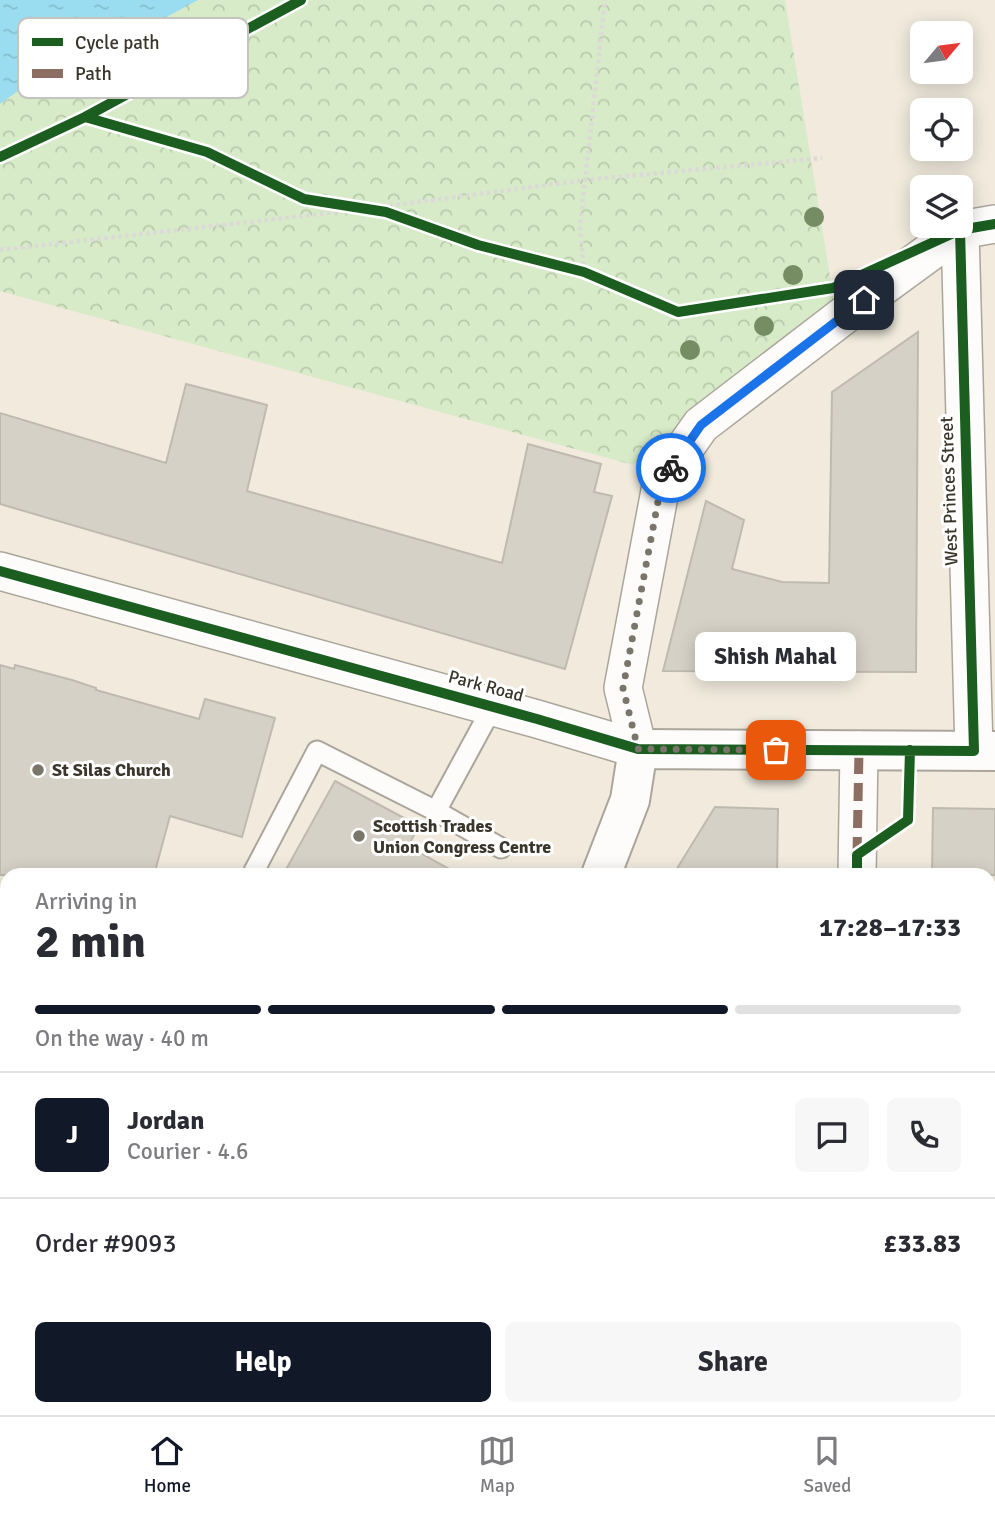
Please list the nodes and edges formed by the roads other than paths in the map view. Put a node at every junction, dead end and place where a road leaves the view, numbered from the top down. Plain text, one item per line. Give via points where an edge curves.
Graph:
1 (995, 224) edge
2 (973, 228) edge
3 (949, 238) edge
4 (960, 238) edge
5 (0, 571) edge
6 (493, 706) junction
7 (638, 749) junction
8 (859, 750) junction
9 (984, 751) edge
10 (436, 811) junction
11 (501, 848) dead end
12 (857, 865) edge
13 (256, 868) edge
14 (604, 868) edge

1 - 2 street
3 - 7 street via 701,425 662,480 623,688
4 - 9 street, West Princes Street
5 - 6 street, Park Road
6 - 7 street, Park Road
6 - 10 lane
7 - 8 street, Park Road
7 - 14 street via 630,800
8 - 9 street, Park Road
8 - 12 street
10 - 11 lane
10 - 13 lane via 317,751

